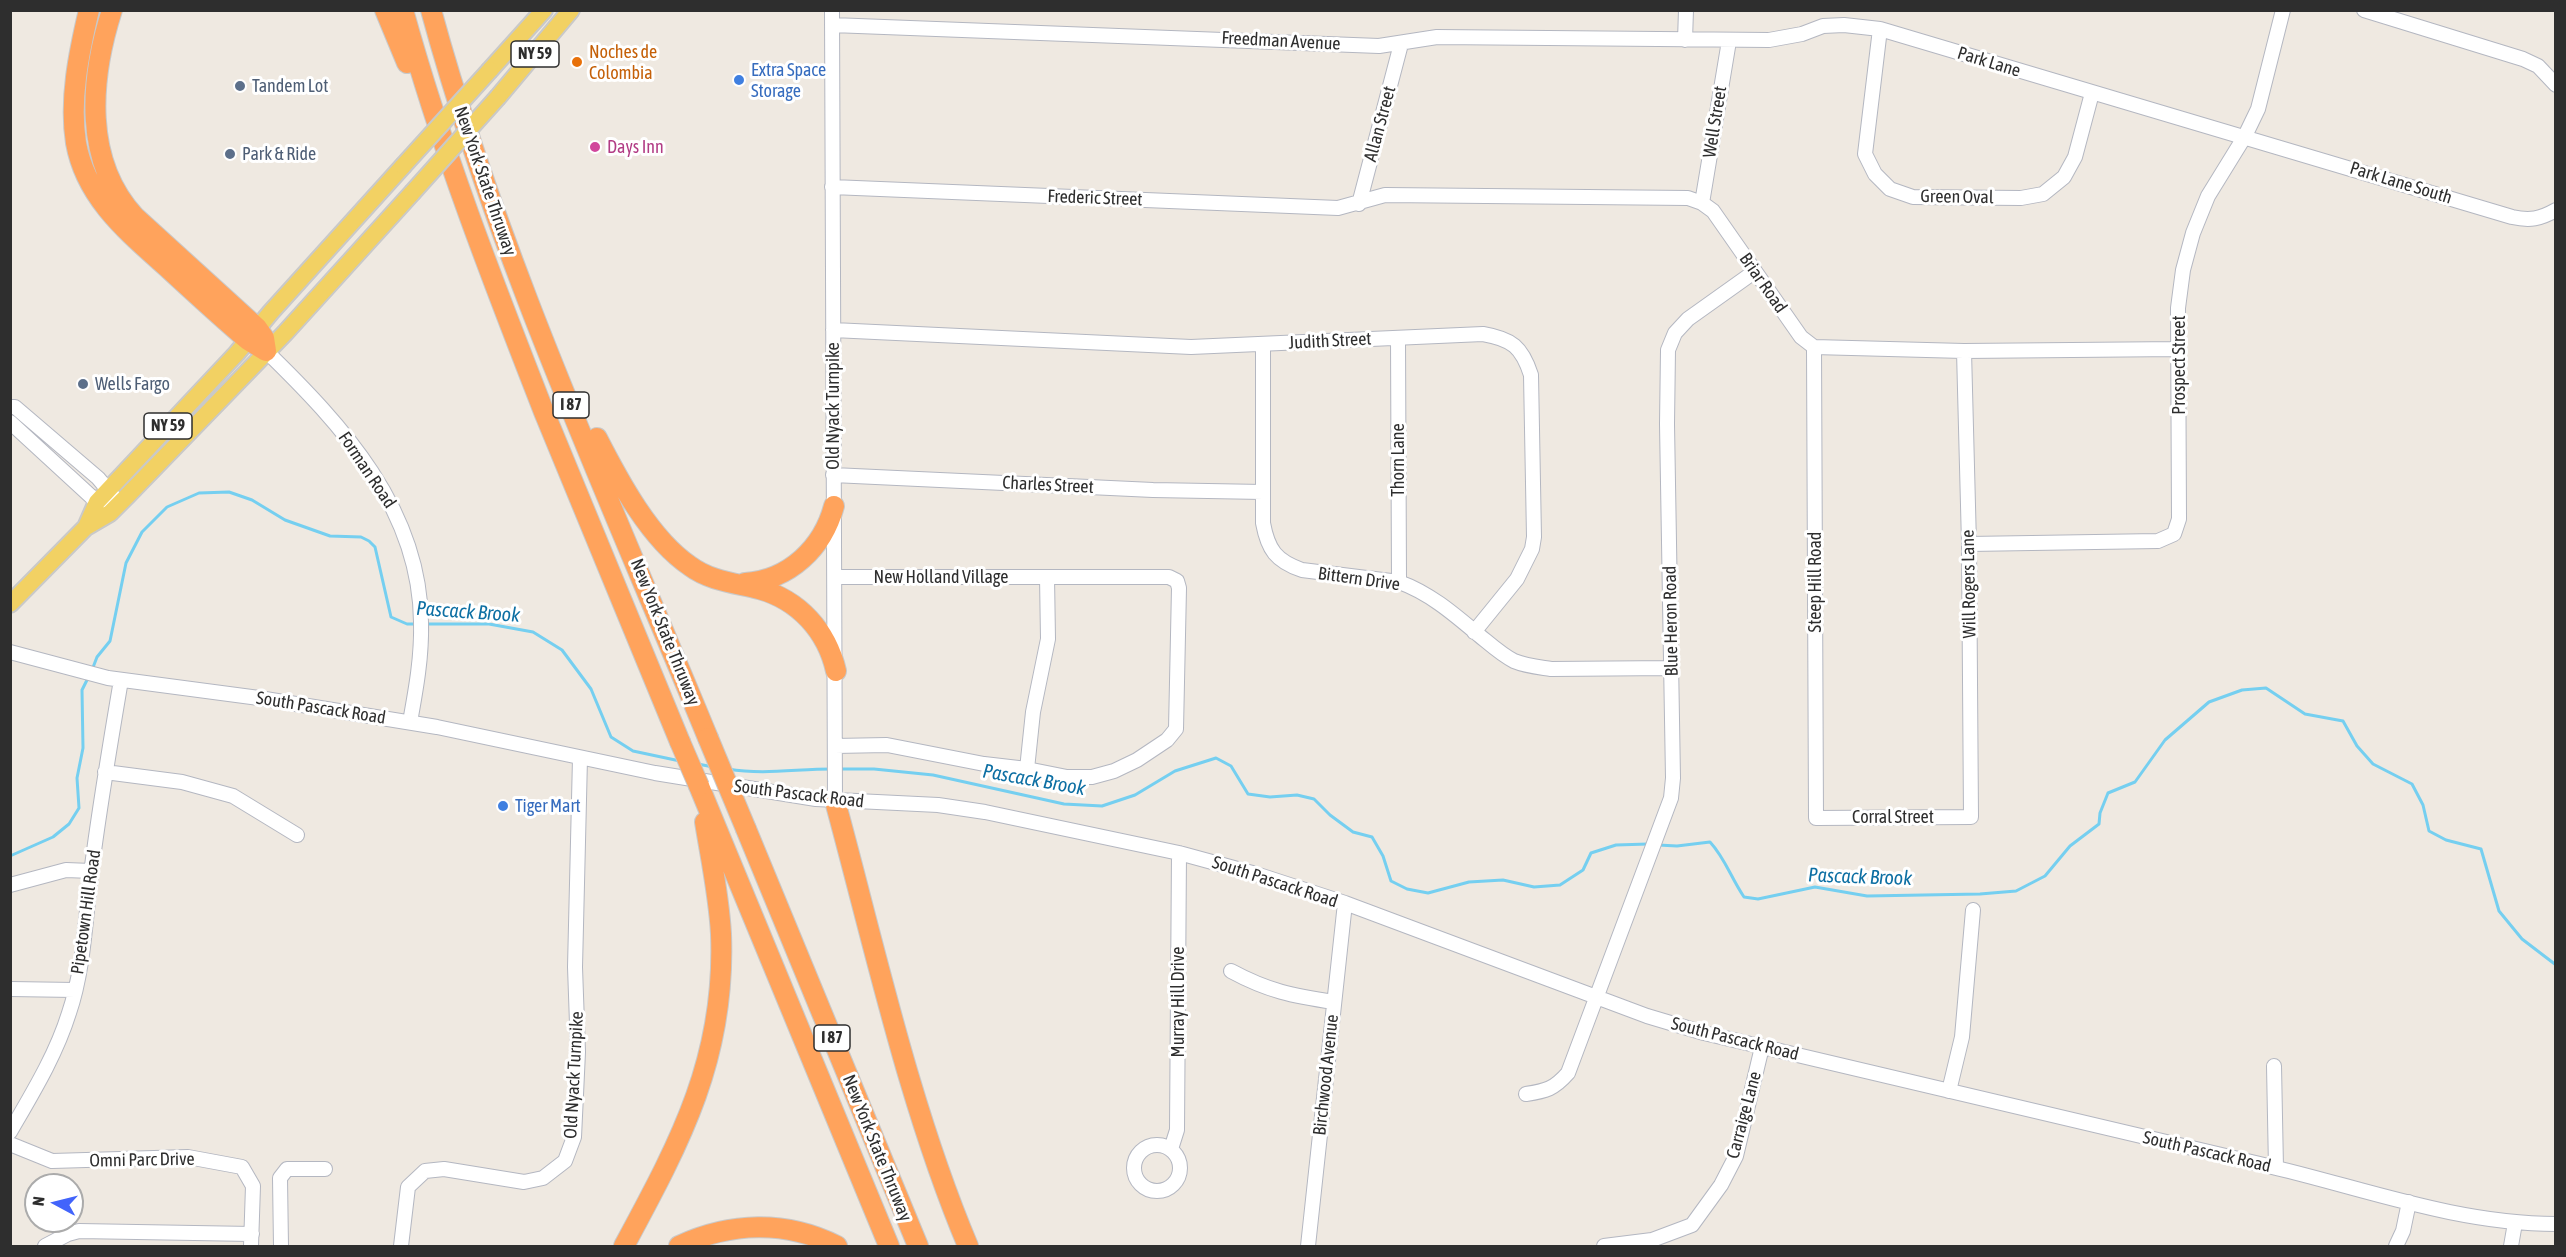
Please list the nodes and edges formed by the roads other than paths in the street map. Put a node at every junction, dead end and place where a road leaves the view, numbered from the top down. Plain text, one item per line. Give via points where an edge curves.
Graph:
1 (89, 10) edge
2 (112, 10) edge
3 (385, 10) edge
4 (403, 10) edge
5 (431, 10) edge
6 (544, 10) edge
7 (571, 10) edge
8 (832, 10) edge
9 (1686, 10) edge
10 (2283, 10) edge
11 (2364, 10) edge
12 (832, 25) junction
13 (1880, 29) junction
14 (1686, 40) junction
15 (1729, 41) junction
16 (1401, 44) junction
17 (2556, 85) edge
18 (2092, 93) junction
19 (2245, 136) junction
20 (832, 187) junction
21 (1702, 203) junction
22 (1359, 204) junction
23 (2556, 210) edge
24 (468, 216) junction
25 (1754, 272) junction
26 (519, 279) junction
27 (833, 330) junction
28 (252, 334) junction
29 (1398, 338) junction
30 (1263, 344) junction
31 (1814, 347) junction
32 (2179, 349) junction
33 (266, 351) junction
34 (1964, 351) junction
35 (10, 407) edge
36 (10, 422) edge
37 (833, 475) junction
38 (109, 488) junction
39 (1263, 492) junction
40 (97, 502) junction
41 (834, 506) junction
42 (116, 507) junction
43 (86, 527) junction
44 (1969, 544) junction
45 (835, 577) junction
46 (1047, 577) junction
47 (716, 579) junction
48 (1399, 582) junction
49 (10, 604) edge
50 (1474, 632) junction
51 (10, 652) edge
52 (1671, 668) junction
53 (836, 671) junction
54 (121, 680) junction
55 (410, 722) junction
56 (835, 752) junction
57 (580, 758) junction
58 (1027, 769) junction
59 (105, 772) junction
60 (835, 801) junction
61 (1971, 817) joint
62 (1816, 818) joint
63 (297, 835) dead end
64 (714, 841) junction
65 (1179, 853) junction
66 (92, 871) junction
67 (10, 885) edge
68 (1344, 903) junction
69 (1973, 909) dead end
70 (1231, 971) dead end
71 (10, 989) edge
72 (75, 990) junction
73 (1598, 998) junction
74 (1334, 1002) junction
75 (1762, 1047) junction
76 (2274, 1066) dead end
77 (1949, 1091) junction
78 (1526, 1094) dead end
79 (10, 1132) edge
80 (10, 1144) edge
81 (1172, 1149) dead end
82 (2276, 1168) junction
83 (325, 1169) dead end
84 (2409, 1202) junction
85 (2515, 1222) junction
86 (2556, 1224) edge
87 (251, 1240) edge
88 (45, 1246) edge
89 (281, 1246) edge
90 (401, 1246) edge
91 (624, 1246) edge
92 (679, 1246) edge
93 (837, 1246) edge
94 (889, 1246) edge
95 (918, 1246) edge
96 (968, 1246) edge
97 (1308, 1246) edge
98 (1604, 1246) edge
99 (2396, 1246) edge
100 (2511, 1246) edge

1 - 28 highway via 74,120 88,180 115,219
2 - 28 highway via 100,65 96,114 98,144 108,178 135,217
3 - 24 highway
4 - 24 highway, New York State Thruway / I 87
5 - 26 highway, New York State Thruway / I 87 via 468,135
6 - 28 main road, NY 59, bridge
7 - 33 main road, NY 59, bridge via 498,97
8 - 12 street, Old Nyack Turnpike
9 - 14 street
10 - 19 street, Prospect Street via 2258,109
11 - 17 street via 2523,59 2538,66
12 - 16 street, Freedman Avenue
12 - 20 street, Old Nyack Turnpike
13 - 15 street, Park Lane via 1822,26 1769,40
13 - 18 street, Park Lane
13 - 18 street, Green Oval via 1865,154 1875,174 1890,189 1913,197 2043,195 2064,177 2075,157
14 - 15 street, Freedman Avenue
14 - 16 street, Freedman Avenue via 1437,37
15 - 21 street, Well Street
16 - 22 street, Allan Street
18 - 19 street, Park Lane
19 - 23 street, Park Lane South via 2512,217 2542,218
19 - 32 street, Prospect Street via 2208,196 2193,233 2183,270
20 - 22 street, Frederic Street via 1338,208
20 - 27 street, Old Nyack Turnpike
21 - 22 street via 1688,198 1385,195
21 - 25 street, Briar Road via 1713,211
24 - 64 highway, New York State Thruway / I 87, bridge via 608,570 699,786
25 - 31 street, Briar Road via 1801,337
25 - 52 street, Blue Heron Road via 1688,319 1675,333 1668,350
26 - 47 highway via 626,490 674,553 695,570
26 - 95 highway, New York State Thruway / I 87, bridge
27 - 30 street, Judith Street via 1191,347
27 - 37 street, Old Nyack Turnpike
28 - 33 highway via 264,339
28 - 38 main road, NY 59
29 - 30 street, Judith Street
29 - 48 street, Thorn Lane
29 - 50 street, Judith Street via 1483,334 1500,337 1514,344 1526,358 1531,375 1532,549 1517,579
30 - 39 street, Bittern Drive
31 - 34 street
31 - 62 street, Steep Hill Road
32 - 34 street
32 - 44 street, Prospect Street via 2179,519 2174,534 2157,541
33 - 42 main road, NY 59
33 - 55 street, Forman Road via 330,417 381,484 397,514 417,578 421,611 418,674
34 - 44 street, Will Rogers Lane
35 - 38 street via 15,407
36 - 40 street
37 - 39 street, Charles Street
37 - 41 street, Old Nyack Turnpike
38 - 40 main road, NY 59
38 - 42 street
39 - 48 street, Bittern Drive via 1267,540 1275,555 1287,565
40 - 42 street
40 - 43 main road, NY 59
41 - 45 street, Old Nyack Turnpike
41 - 47 highway via 821,538 789,569 754,582
42 - 43 main road, NY 59
43 - 49 main road, NY 59
44 - 61 street, Will Rogers Lane
45 - 46 street, New Holland Village
45 - 53 street, Old Nyack Turnpike
46 - 58 street via 1048,639 1033,712
46 - 58 street, New Holland Village via 1169,577 1177,581 1178,722 1167,740 1114,771 1092,777 1067,777
47 - 53 highway via 771,593 792,604 823,637
48 - 50 street, Bittern Drive via 1429,596
50 - 52 street, Bittern Drive via 1514,661 1531,666
51 - 54 street, South Pascack Road
52 - 73 street, Blue Heron Road via 1671,798
53 - 56 street, Old Nyack Turnpike
54 - 55 street, South Pascack Road
54 - 59 street, Pipetown Hill Road
55 - 57 street, South Pascack Road
56 - 58 street, New Holland Village via 887,745
56 - 60 street, Old Nyack Turnpike
57 - 60 street, South Pascack Road
57 - 90 street, Old Nyack Turnpike via 574,1137 565,1161 543,1178 524,1182 444,1168 425,1171 408,1187
59 - 63 street via 182,782 233,796
59 - 66 street, Pipetown Hill Road
60 - 65 street, South Pascack Road via 938,805 986,812
60 - 96 highway via 919,1110
61 - 62 street, Corral Street
64 - 91 highway via 721,952 712,1044 683,1133
64 - 94 highway, New York State Thruway / I 87
65 - 68 street, South Pascack Road
65 - 81 street, Murray Hill Drive via 1177,1130
66 - 67 street via 66,870
66 - 72 street, Pipetown Hill Road
68 - 73 street, South Pascack Road
68 - 74 street, Birchwood Avenue
69 - 77 street via 1963,1028
70 - 74 street via 1285,995
71 - 72 street
72 - 79 street, Pipetown Hill Road via 52,1055
73 - 75 street, South Pascack Road via 1704,1033
73 - 78 street, Blue Heron Road via 1568,1073 1557,1085
74 - 97 street, Birchwood Avenue
75 - 77 street, South Pascack Road
75 - 98 street, Carraige Lane via 1736,1156 1692,1225 1652,1240
76 - 82 street
77 - 82 street, South Pascack Road
80 - 87 street, Omni Parc Drive via 52,1161 188,1157 242,1167 253,1186
82 - 84 street, South Pascack Road
83 - 89 street via 287,1169 280,1178
84 - 85 street, South Pascack Road via 2476,1218
84 - 99 street
85 - 86 street, South Pascack Road
85 - 100 street
87 - 88 street, Omni Parc Drive via 80,1232
92 - 93 highway via 709,1234 752,1227 797,1231

